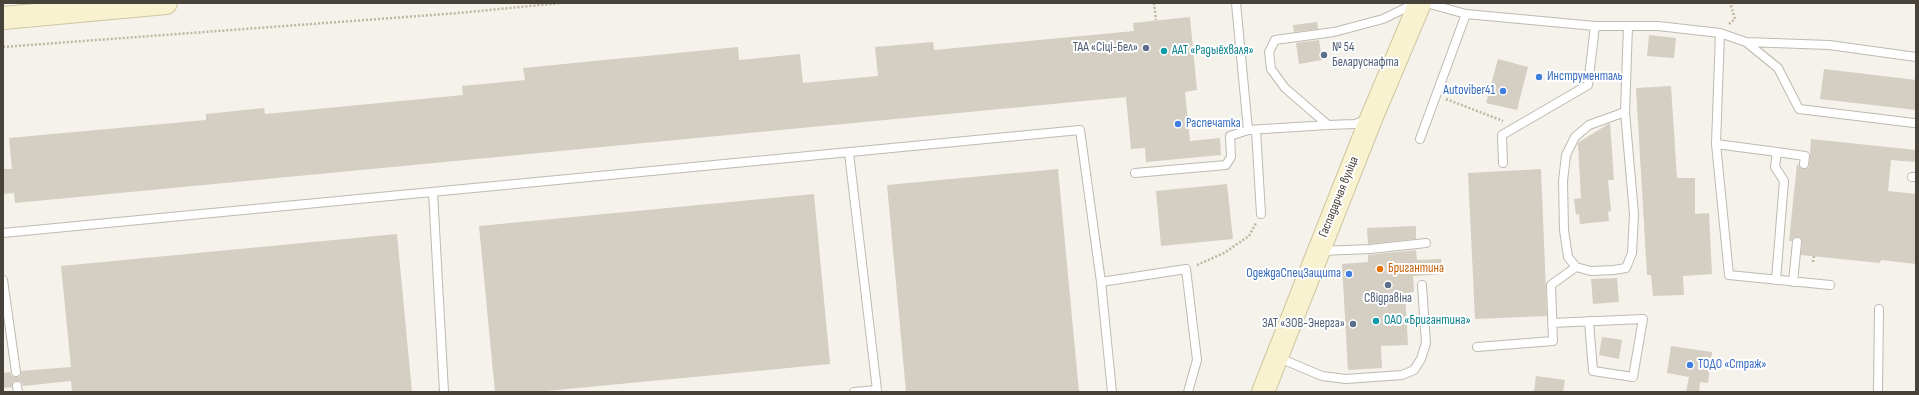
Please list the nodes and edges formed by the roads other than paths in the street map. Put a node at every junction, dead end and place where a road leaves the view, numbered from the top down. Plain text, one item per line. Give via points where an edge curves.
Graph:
1 (166, 3) edge
2 (1236, 3) edge
3 (1416, 3) edge
4 (1420, 3) edge
5 (1426, 3) edge
6 (1466, 14) junction
7 (3, 18) edge
8 (1595, 26) junction
9 (1628, 26) junction
10 (1720, 33) junction
11 (1746, 42) junction
12 (1916, 57) edge
13 (1625, 112) junction
14 (1371, 118) junction
15 (1914, 123) dead end
16 (1328, 125) junction
17 (1252, 130) junction
18 (1420, 140) dead end
19 (1716, 144) junction
20 (1777, 152) junction
21 (849, 154) junction
22 (1502, 163) dead end
23 (1804, 164) dead end
24 (1135, 173) dead end
25 (433, 192) junction
26 (1262, 214) road end
27 (3, 233) edge
28 (1797, 242) dead end
29 (1426, 243) dead end
30 (1318, 251) junction
31 (1576, 267) junction
32 (3, 280) edge
33 (1776, 280) junction
34 (1101, 282) junction
35 (1793, 282) junction
36 (1422, 285) dead end
37 (1830, 286) dead end
38 (1879, 309) dead end
39 (1589, 321) junction
40 (1552, 323) junction
41 (1477, 347) dead end
42 (1276, 356) junction
43 (16, 372) dead end
44 (877, 391) edge
45 (444, 392) edge
46 (854, 392) edge
47 (1112, 392) edge
48 (1188, 392) edge
49 (1263, 392) edge
50 (1878, 392) edge

1 - 7 street
2 - 17 lane
3 - 16 lane via 1383,19 1341,30 1275,40 1269,52 1271,69 1285,88
4 - 14 street, Гаспадарчая вуліца
5 - 6 lane
6 - 8 lane
6 - 18 lane
8 - 9 lane
8 - 22 lane via 1588,85 1502,134
9 - 10 lane via 1658,26
9 - 13 lane
10 - 11 lane
10 - 19 lane
11 - 12 lane via 1829,45
11 - 15 lane via 1778,68 1799,109
13 - 31 lane via 1590,125 1575,137 1566,155 1563,181 1564,230 1568,257
13 - 31 lane via 1634,214 1632,253 1626,268 1591,271
14 - 16 lane via 1355,124
14 - 30 street, Гаспадарчая вуліца
16 - 17 lane
17 - 24 lane via 1230,136 1230,157 1226,165
17 - 26 lane
19 - 20 lane
19 - 33 lane via 1729,275
20 - 23 lane via 1805,156
20 - 33 lane via 1775,167 1784,181
21 - 25 lane
21 - 34 lane via 1080,130
21 - 44 lane
25 - 27 lane
25 - 45 lane
28 - 35 lane
29 - 30 lane
30 - 42 street, Гаспадарчая вуліца
31 - 40 lane via 1551,285
32 - 43 lane
33 - 35 lane
34 - 47 lane
34 - 48 lane via 1186,269 1197,360
35 - 37 lane
36 - 42 lane via 1426,343 1422,359 1414,370 1402,375 1346,379 1322,376
38 - 50 lane
39 - 39 lane via 1643,319 1633,377 1593,371
39 - 40 lane
40 - 41 lane via 1553,341
42 - 49 street, Гаспадарчая вуліца
44 - 46 lane

